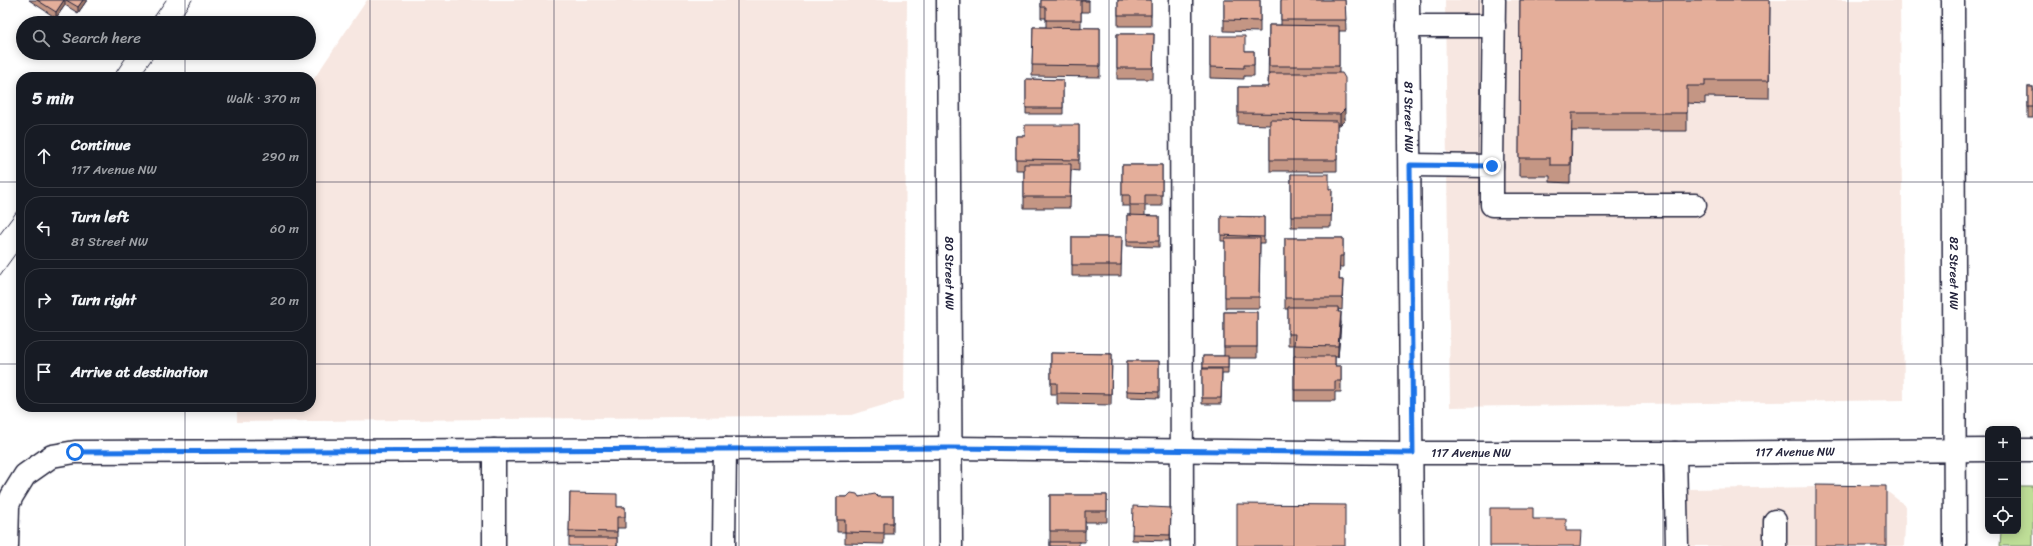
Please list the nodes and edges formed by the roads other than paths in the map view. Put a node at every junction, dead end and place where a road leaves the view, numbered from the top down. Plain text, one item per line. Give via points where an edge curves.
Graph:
1 (948, 0) edge
2 (1181, 0) edge
3 (1408, 0) edge
4 (1494, 0) edge
5 (1953, 0) edge
6 (1408, 26) junction
7 (1494, 26) junction
8 (1410, 165) junction
9 (1492, 166) junction
10 (1695, 205) dead end
11 (950, 448) junction
12 (494, 450) junction
13 (725, 450) junction
14 (1953, 450) junction
15 (1985, 450) edge
16 (2021, 450) edge
17 (2033, 450) edge
18 (1183, 451) junction
19 (1413, 453) junction
20 (1675, 453) junction
21 (1775, 521) dead end
22 (7, 546) edge
23 (494, 546) edge
24 (724, 546) edge
25 (951, 546) edge
26 (1182, 546) edge
27 (1412, 546) edge
28 (1677, 546) edge
29 (1776, 546) edge
30 (1954, 546) edge

1 - 11 street, 80 Street NW
2 - 18 street
3 - 6 street, 81 Street NW
4 - 7 street
5 - 14 street, 82 Street NW
6 - 7 street
6 - 8 street, 81 Street NW
7 - 9 street
8 - 9 street
8 - 19 street, 81 Street NW
9 - 10 street via 1492,205
11 - 13 street, 117 Avenue NW
11 - 18 street, 117 Avenue NW
11 - 25 street, 80 Street NW
12 - 13 street, 117 Avenue NW
12 - 22 street, 117 Avenue NW via 75,452 52,456 25,475 12,496 8,505
12 - 23 street
13 - 24 street
14 - 15 street, 117 Avenue NW
14 - 20 street, 117 Avenue NW
14 - 30 street, 82 Street NW
16 - 17 street
18 - 19 street, 117 Avenue NW
18 - 26 street
19 - 20 street, 117 Avenue NW
19 - 27 street, 81 Street NW
20 - 28 street
21 - 29 street

